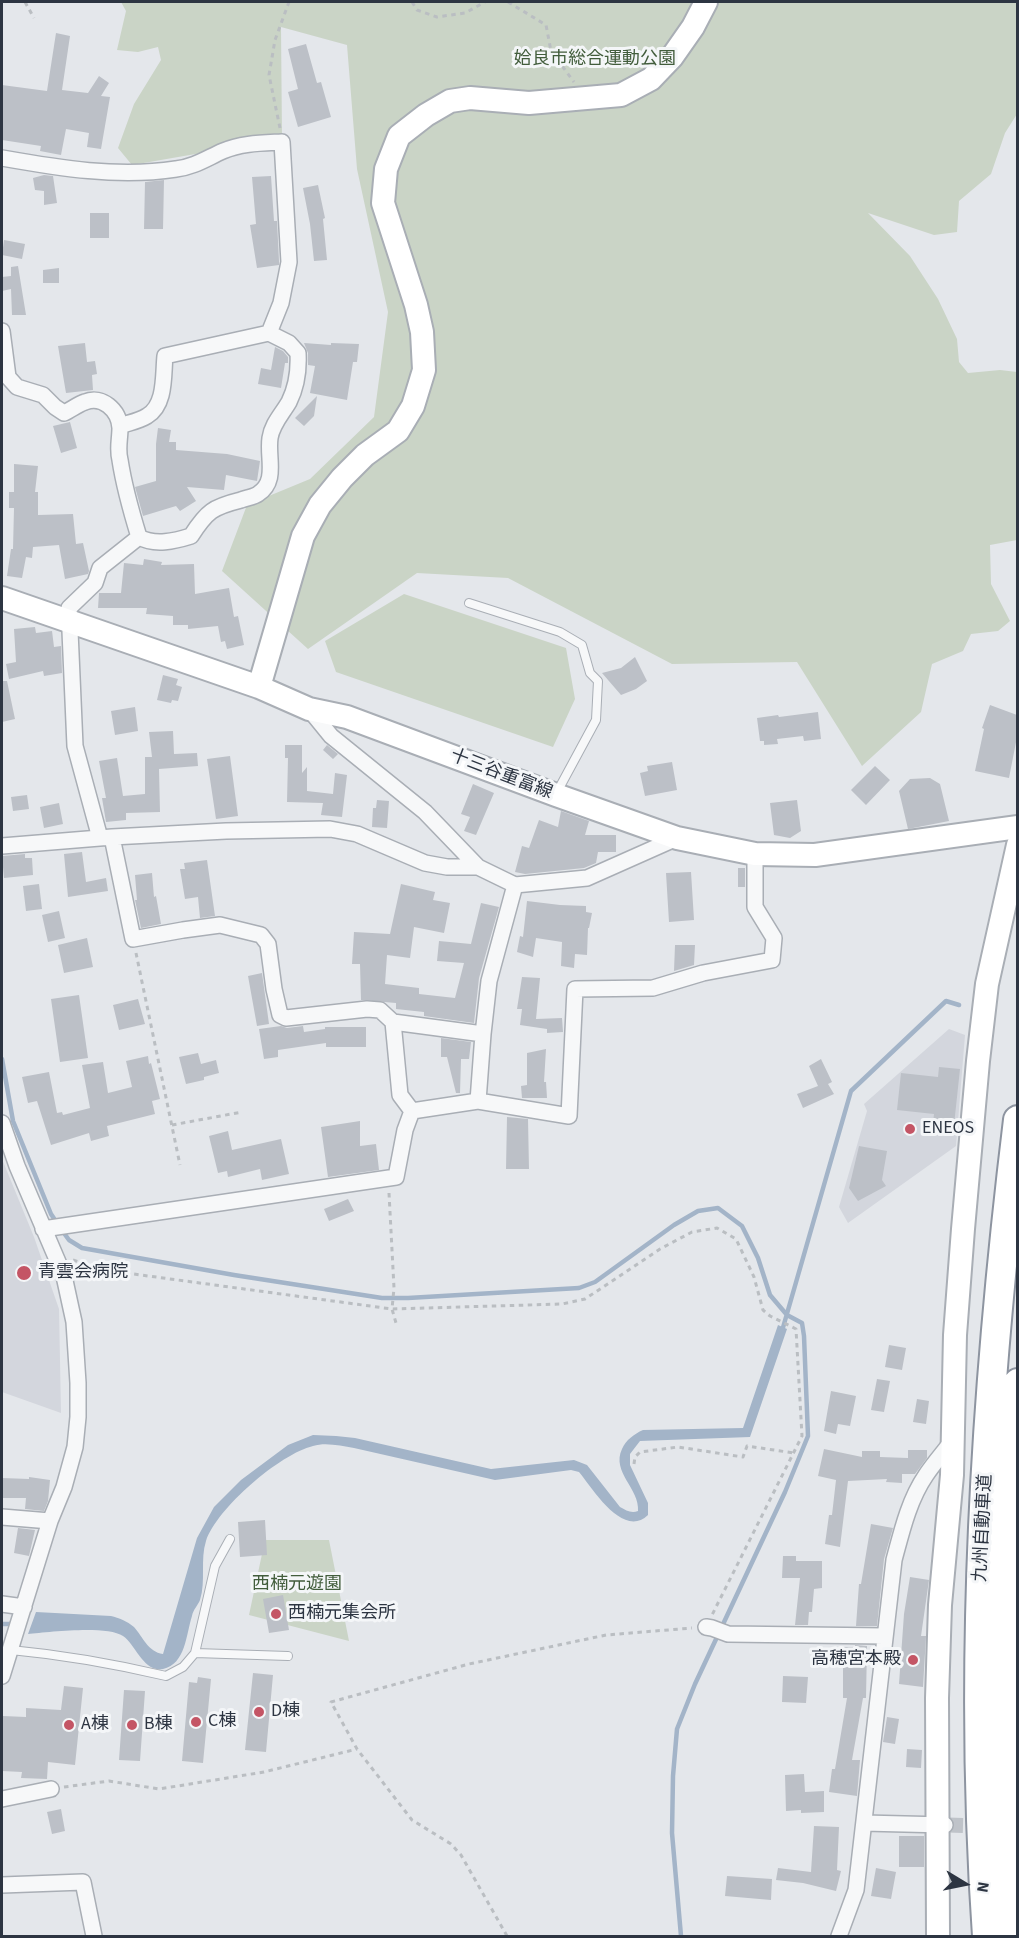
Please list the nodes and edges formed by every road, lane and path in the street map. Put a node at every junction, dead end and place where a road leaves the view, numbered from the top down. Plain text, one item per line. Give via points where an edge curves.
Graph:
1 (25, 2) edge
2 (289, 2) edge
3 (412, 2) edge
4 (485, 2) edge
5 (508, 2) edge
6 (706, 2) edge
7 (34, 18) dead end
8 (586, 98) junction
9 (282, 141) junction
10 (2, 158) edge
11 (2, 331) edge
12 (269, 333) junction
13 (120, 426) junction
14 (139, 537) junction
15 (2, 598) edge
16 (469, 603) dead end
17 (68, 622) junction
18 (259, 687) junction
19 (309, 709) junction
20 (556, 795) junction
21 (1017, 827) edge
22 (106, 838) junction
23 (677, 838) junction
24 (1017, 845) edge
25 (2, 846) edge
26 (755, 854) junction
27 (477, 867) junction
28 (515, 885) junction
29 (133, 939) junction
30 (393, 1022) junction
31 (483, 1034) junction
32 (478, 1101) junction
33 (412, 1111) junction
34 (242, 1112) dead end
35 (1017, 1120) edge
36 (2, 1123) edge
37 (172, 1125) junction
38 (180, 1165) dead end
39 (389, 1179) junction
40 (46, 1229) junction
41 (52, 1250) junction
42 (393, 1309) junction
43 (396, 1323) dead end
44 (1017, 1383) edge
45 (952, 1441) junction
46 (794, 1453) junction
47 (1013, 1462) junction
48 (634, 1464) dead end
49 (2, 1517) edge
50 (50, 1521) junction
51 (230, 1539) dead end
52 (981, 1549) junction
53 (2, 1604) edge
54 (24, 1607) junction
55 (709, 1627) junction
56 (885, 1636) junction
57 (12, 1644) junction
58 (195, 1653) junction
59 (288, 1656) dead end
60 (2, 1676) edge
61 (357, 1749) junction
62 (1017, 1753) edge
63 (51, 1789) joint
64 (2, 1799) edge
65 (864, 1823) junction
66 (942, 1825) junction
67 (2, 1886) edge
68 (94, 1936) edge
69 (507, 1936) edge
70 (839, 1936) edge
71 (938, 1936) edge
72 (975, 1936) edge
73 (987, 1936) edge
74 (1015, 1936) edge

1 - 7 path
2 - 9 path via 275,40 269,75
3 - 4 path via 417,10 437,17 465,13
5 - 8 path via 546,25 551,51
6 - 8 street via 683,42 651,79 621,95
8 - 18 street via 529,103 470,98 450,101 399,136 386,170 383,203 416,305 424,370 413,406 399,431 365,455 342,478 320,505 303,536
9 - 10 street via 225,150 177,169 138,172 93,172
9 - 12 street via 289,262 281,303
11 - 13 street via 8,377 17,387 43,394 64,413 84,402 104,402 113,408
12 - 13 street via 165,356 160,401 145,417
12 - 14 street via 289,343 298,353 298,366 297,382 272,428 268,485 258,495 213,508 191,536 171,542
13 - 14 street via 118,449
14 - 17 street via 100,568 94,583 69,609
15 - 17 street, 十三谷重富線
16 - 20 lane via 560,632 582,645 590,673 598,681 596,720
17 - 18 street, 十三谷重富線
17 - 22 street via 75,746
18 - 19 street, 十三谷重富線
19 - 20 street, 十三谷重富線 via 347,717
19 - 27 street via 331,736 425,813
20 - 23 street, 十三谷重富線
21 - 26 street, 十三谷重富線 via 815,855
22 - 25 street
22 - 27 street via 330,829 357,834 425,863
22 - 29 street
23 - 26 street, 十三谷重富線
23 - 28 street via 587,878
24 - 45 street via 987,984 979,1050 955,1335
26 - 32 street via 755,907 774,938 772,960 703,973 653,988 575,989 568,1116
27 - 28 street
28 - 31 street via 489,981
29 - 30 street via 220,925 261,935 268,944 280,1015 286,1018 367,1009 380,1010
29 - 37 path
30 - 31 street
30 - 33 street via 400,1095
31 - 32 street
32 - 33 street
33 - 39 street via 396,1177
34 - 37 path
35 - 52 highway, 九州自動車道 via 994,1341
36 - 40 street
37 - 38 path
39 - 40 street
39 - 42 path
40 - 41 street
41 - 42 path via 104,1270
41 - 50 street via 64,1276 75,1323 78,1406 75,1447
42 - 43 path
42 - 46 path via 562,1304 585,1299 660,1249 692,1232 717,1228 736,1239 754,1277 763,1310 796,1329 802,1436
44 - 47 highway, 九州自動車道
45 - 56 street via 926,1476 903,1525 894,1560
45 - 66 street via 937,1698
46 - 48 path via 747,1446 743,1457 678,1447 640,1452
46 - 55 path
47 - 62 highway via 1010,1561
47 - 74 highway, 九州自動車道 via 1008,1794
49 - 50 street
50 - 54 street
51 - 58 lane via 215,1566
52 - 72 highway via 973,1674
52 - 73 highway, 九州自動車道 via 979,1672
53 - 54 street
54 - 57 street
55 - 56 street via 728,1634
55 - 61 path via 606,1635 469,1664 331,1702
56 - 65 street
57 - 58 lane via 166,1676 183,1667
57 - 60 street
58 - 59 lane
61 - 63 path via 264,1772 159,1789 109,1781
61 - 69 path via 412,1820 451,1844 461,1855
63 - 64 street
65 - 66 street
65 - 70 street via 856,1890
66 - 71 street
67 - 68 street via 83,1882

